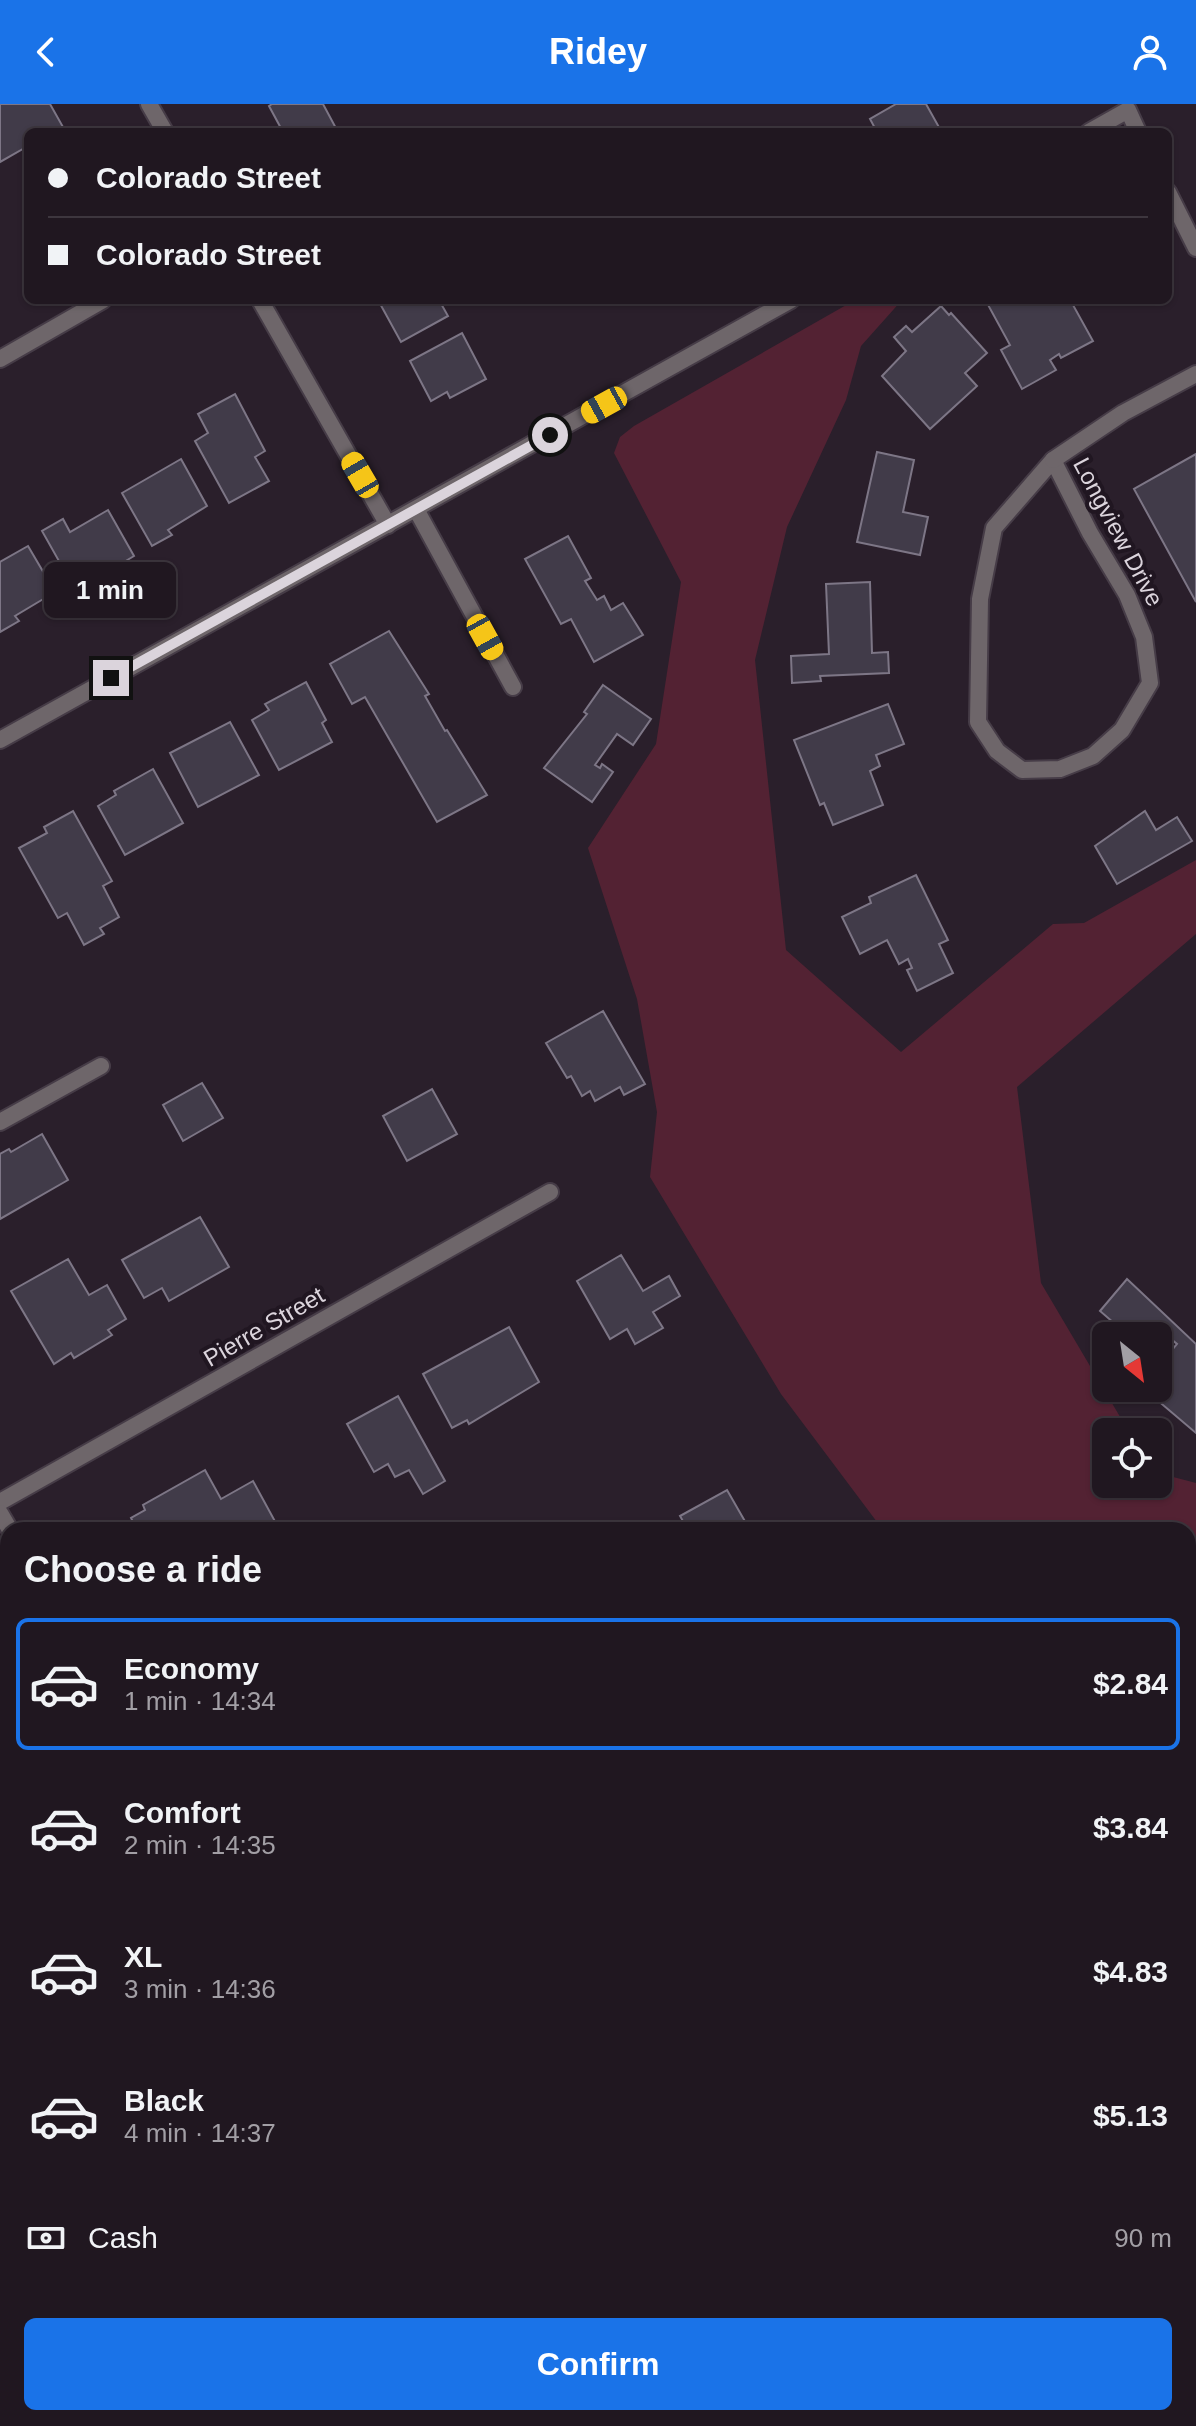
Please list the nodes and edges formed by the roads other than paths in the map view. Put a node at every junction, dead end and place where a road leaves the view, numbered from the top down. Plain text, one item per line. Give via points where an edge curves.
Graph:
1 (149, 104) edge
2 (163, 128) edge
3 (1096, 128) edge
4 (1136, 128) edge
5 (1172, 200) edge
6 (1196, 248) edge
7 (96, 304) edge
8 (262, 304) edge
9 (784, 304) edge
10 (0, 359) edge
11 (1196, 374) edge
12 (1053, 460) junction
13 (417, 511) junction
14 (388, 525) junction
15 (513, 687) dead end
16 (0, 740) edge
17 (101, 1066) dead end
18 (0, 1122) edge
19 (550, 1192) dead end
20 (0, 1502) edge

1 - 2 street
3 - 4 street via 1128,110
5 - 6 street
7 - 10 street
8 - 14 street
9 - 13 street
11 - 12 street, Longview Drive via 1123,413
12 - 12 street, Longview Drive via 994,528 980,599 978,722 997,751 1022,770 1060,769 1093,756 1122,730 1150,683 1144,637 1127,595
13 - 14 street
13 - 15 street
14 - 16 street
17 - 18 street
19 - 20 street, Pierre Street

